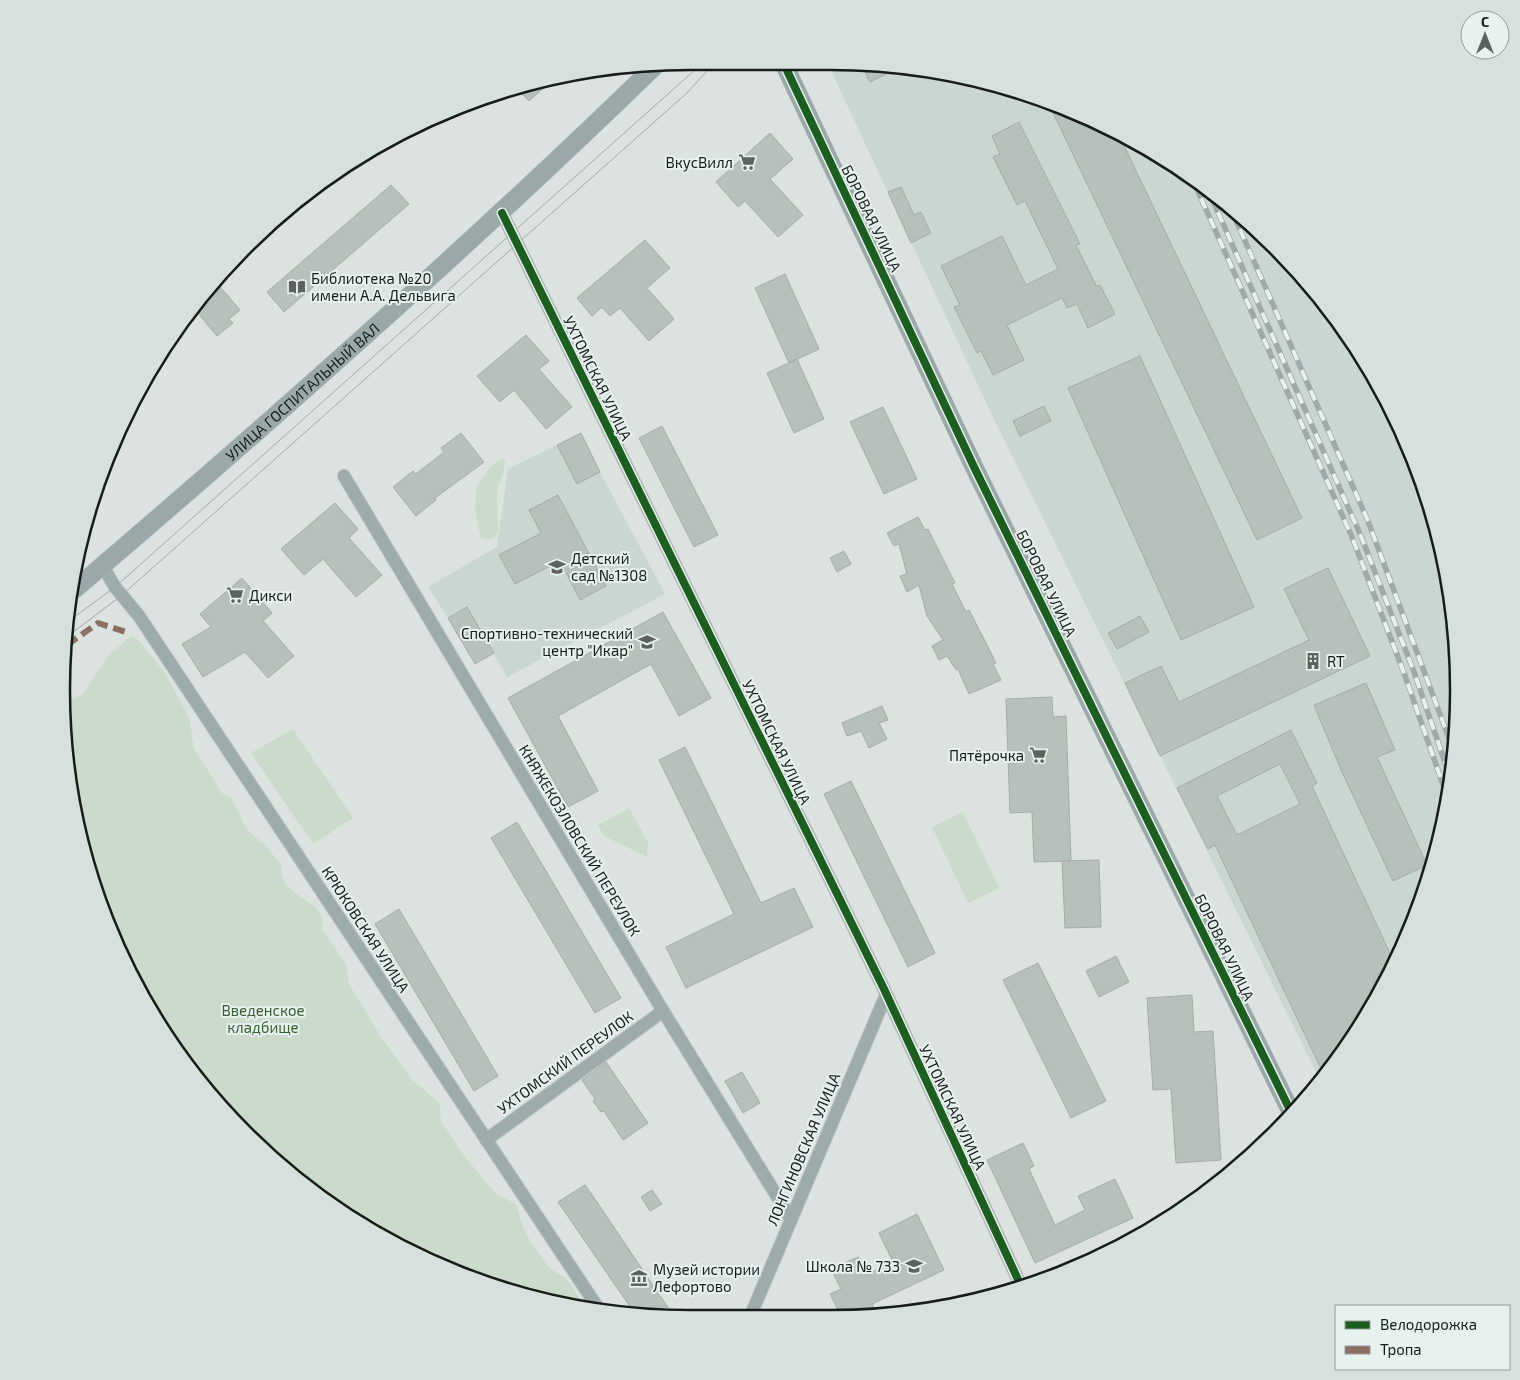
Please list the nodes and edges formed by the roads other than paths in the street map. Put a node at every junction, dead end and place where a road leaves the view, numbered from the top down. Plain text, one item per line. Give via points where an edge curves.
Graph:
1 (787, 70) edge
2 (650, 71) edge
3 (502, 213) junction
4 (344, 476) dead end
5 (102, 565) junction
6 (79, 584) edge
7 (886, 995) junction
8 (663, 1010) junction
9 (1288, 1107) edge
10 (486, 1140) junction
11 (791, 1218) junction
12 (1018, 1280) edge
13 (594, 1302) edge
14 (753, 1310) edge

1 - 9 street, БОРОВАЯ УЛИЦА via 975,469
2 - 3 street, УЛИЦА ГОСПИТАЛЬНЫЙ ВАЛ
3 - 5 street, УЛИЦА ГОСПИТАЛЬНЫЙ ВАЛ
3 - 7 street, УХТОМСКАЯ УЛИЦА
4 - 8 street, КНЯЖЕКОЗЛОВСКИЙ ПЕРЕУЛОК
5 - 6 street, УЛИЦА ГОСПИТАЛЬНЫЙ ВАЛ
5 - 10 street, КРЮКОВСКАЯ УЛИЦА
7 - 11 street, ЛОНГИНОВСКАЯ УЛИЦА
7 - 12 street, УХТОМСКАЯ УЛИЦА
8 - 10 street, УХТОМСКИЙ ПЕРЕУЛОК
8 - 11 street, КНЯЖЕКОЗЛОВСКИЙ ПЕРЕУЛОК
10 - 13 street, КРЮКОВСКАЯ УЛИЦА
11 - 14 street, ЛОНГИНОВСКАЯ УЛИЦА

